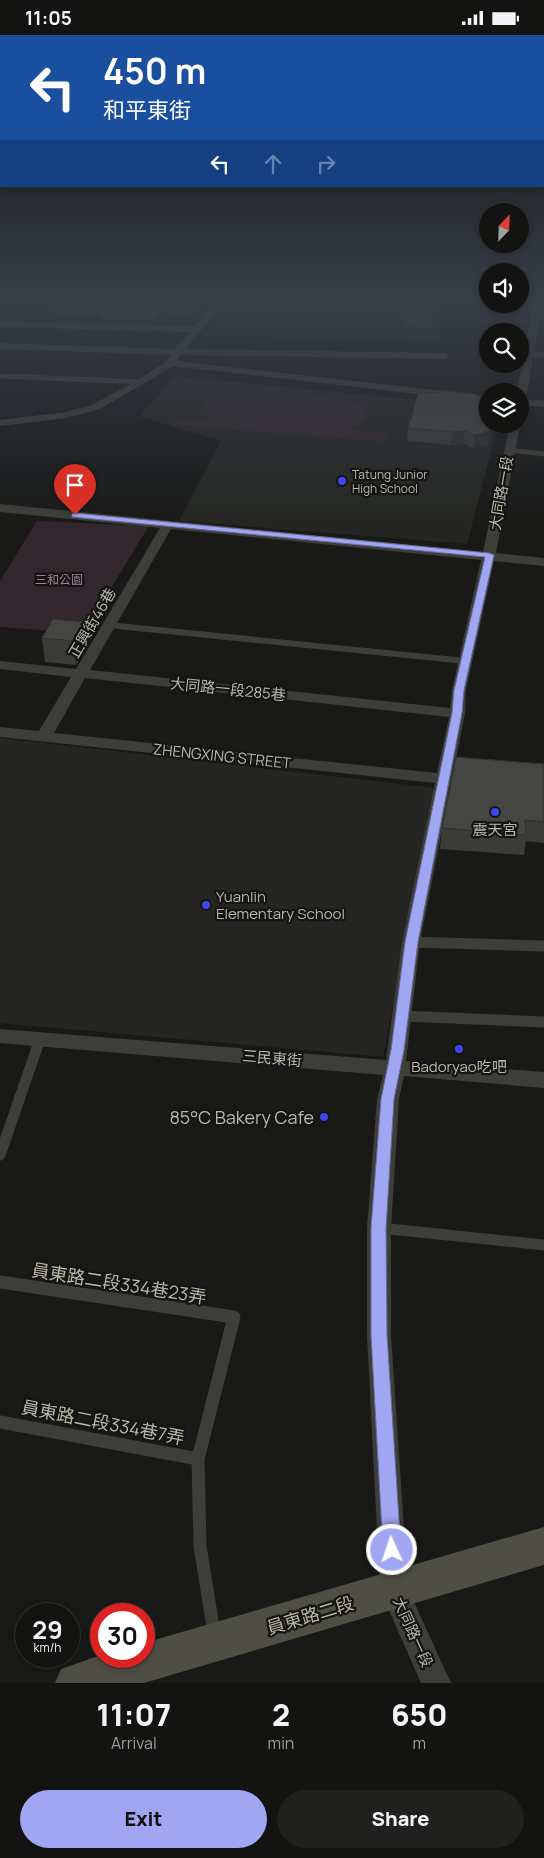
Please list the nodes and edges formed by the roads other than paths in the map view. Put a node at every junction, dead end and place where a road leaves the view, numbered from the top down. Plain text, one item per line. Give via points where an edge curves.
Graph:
1 (154, 374) edge
2 (267, 374) edge
3 (0, 376) edge
4 (142, 382) junction
5 (479, 398) edge
6 (529, 403) edge
7 (544, 404) edge
8 (0, 423) edge
9 (513, 433) edge
10 (508, 450) junction
11 (544, 454) edge
12 (0, 508) edge
13 (168, 524) junction
14 (489, 555) junction
15 (544, 562) edge
16 (108, 625) junction
17 (466, 661) junction
18 (0, 665) edge
19 (82, 674) junction
20 (457, 713) junction
21 (0, 732) edge
22 (44, 737) junction
23 (444, 779) junction
24 (412, 942) junction
25 (544, 946) edge
26 (402, 1016) junction
27 (544, 1022) edge
28 (0, 1036) edge
29 (40, 1039) junction
30 (394, 1068) junction
31 (544, 1080) edge
32 (0, 1155) edge
33 (379, 1228) junction
34 (544, 1245) edge
35 (0, 1283) edge
36 (0, 1422) edge
37 (198, 1459) junction
38 (544, 1546) edge
39 (394, 1590) junction
40 (215, 1643) junction
41 (75, 1683) edge
42 (436, 1683) edge

1 - 4 street
2 - 5 street
3 - 4 lane
4 - 8 street via 96,407 66,415
6 - 7 street
9 - 10 street, 大同路一段
10 - 11 lane
10 - 14 street, 大同路一段
12 - 13 street
13 - 14 street
13 - 16 street, 正興街46巷
14 - 15 street
14 - 17 street, 大同路一段
16 - 17 lane
16 - 19 street, 正興街46巷
17 - 20 street, 大同路一段
18 - 19 street, 大同路一段285巷
19 - 20 street, 大同路一段285巷
19 - 22 street, 正興街46巷
20 - 23 street, 大同路一段
21 - 22 street, ZHENGXING STREET
22 - 23 street, ZHENGXING STREET
23 - 24 street, 大同路一段
24 - 25 lane
24 - 26 street, 大同路一段
26 - 27 lane
26 - 30 street, 大同路一段
28 - 29 street, 三民東街
29 - 30 street, 三民東街
29 - 32 lane
30 - 31 street, 三民東街
30 - 33 street, 大同路一段 via 388,1099
33 - 34 lane
33 - 39 street, 大同路一段 via 379,1335
35 - 37 lane, 員東路二段334巷23弄 via 234,1317
36 - 37 lane, 員東路二段334巷7弄
37 - 40 lane via 200,1546
38 - 39 street, 員東路二段
39 - 40 street, 員東路二段
39 - 42 street, 大同路一段
40 - 41 street, 員東路二段

